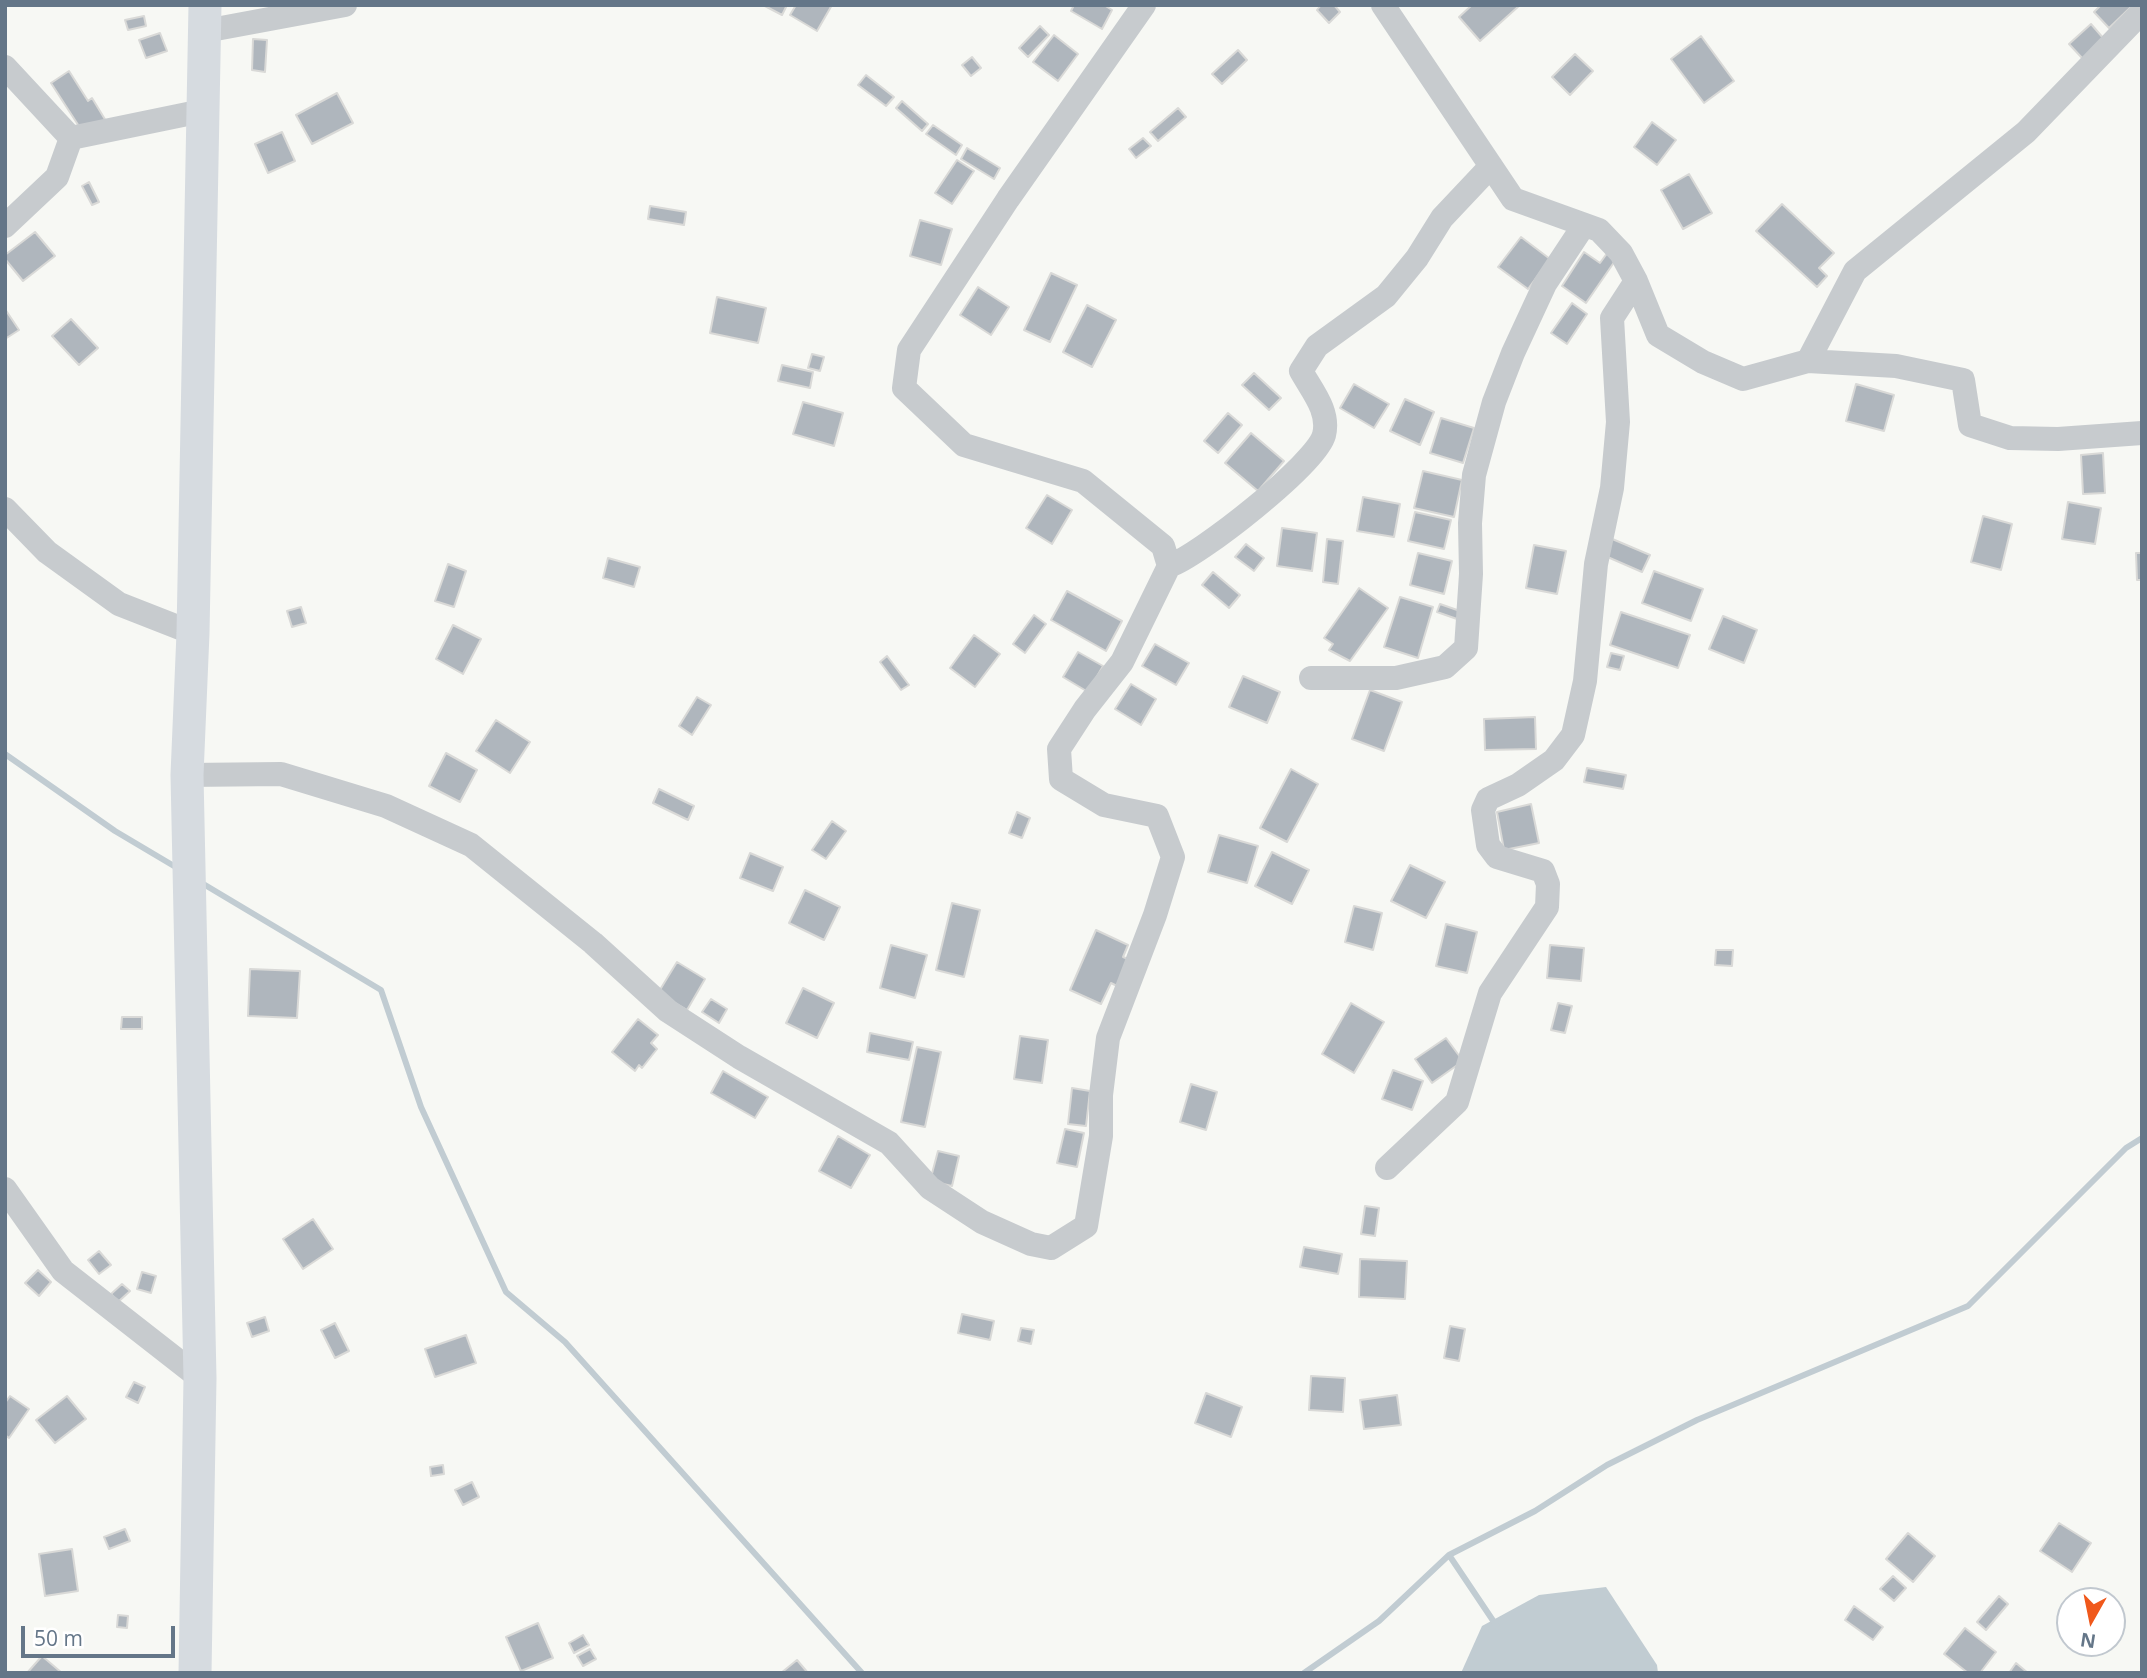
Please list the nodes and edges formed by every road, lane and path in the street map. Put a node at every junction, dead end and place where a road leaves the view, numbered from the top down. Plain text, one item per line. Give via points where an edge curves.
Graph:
1 (345, 5) edge
2 (1144, 5) edge
3 (1383, 5) edge
4 (2142, 12) edge
5 (205, 18) edge
6 (5, 67) edge
7 (202, 111) junction
8 (71, 138) junction
9 (1491, 166) junction
10 (1584, 225) junction
11 (5, 226) edge
12 (1636, 281) junction
13 (1808, 361) junction
14 (2142, 433) edge
15 (5, 509) edge
16 (1169, 566) junction
17 (193, 633) junction
18 (1311, 678) dead end
19 (187, 775) junction
20 (1387, 1168) dead end
21 (5, 1189) edge
22 (200, 1378) junction
23 (195, 1673) edge

1 - 5 street
2 - 16 street via 909,350 904,388 964,445 1083,481 1163,546
3 - 9 street
4 - 13 street via 2026,132 1856,271
5 - 7 main road
6 - 8 street
7 - 8 street
7 - 17 main road
8 - 11 street via 57,177
9 - 10 street via 1513,199
9 - 16 street via 1442,218 1386,296 1317,346 1301,371 1326,415 1324,437 1306,461 1212,541
10 - 12 street via 1599,230 1614,245
10 - 18 street via 1545,284 1494,402 1474,475 1466,648 1445,667 1396,678
12 - 13 street via 1658,335 1703,362 1743,379
12 - 20 street via 1612,318 1618,422 1612,488 1596,564 1585,681 1573,735 1554,760 1488,799 1483,810 1488,845 1497,857 1543,871 1548,884 1547,907 1490,993 1457,1102
13 - 14 street via 1896,366 1963,380 1970,425 2010,439
15 - 17 street via 47,552 118,604
16 - 19 street via 1122,662 1059,750 1061,779 1104,805 1157,816 1174,858 1108,1038 1101,1136 1086,1226 1051,1248 982,1222 930,1188 889,1143 668,1011 593,943 471,845 386,806 281,774
17 - 19 main road
19 - 22 main road
21 - 22 street via 63,1271
22 - 23 main road

